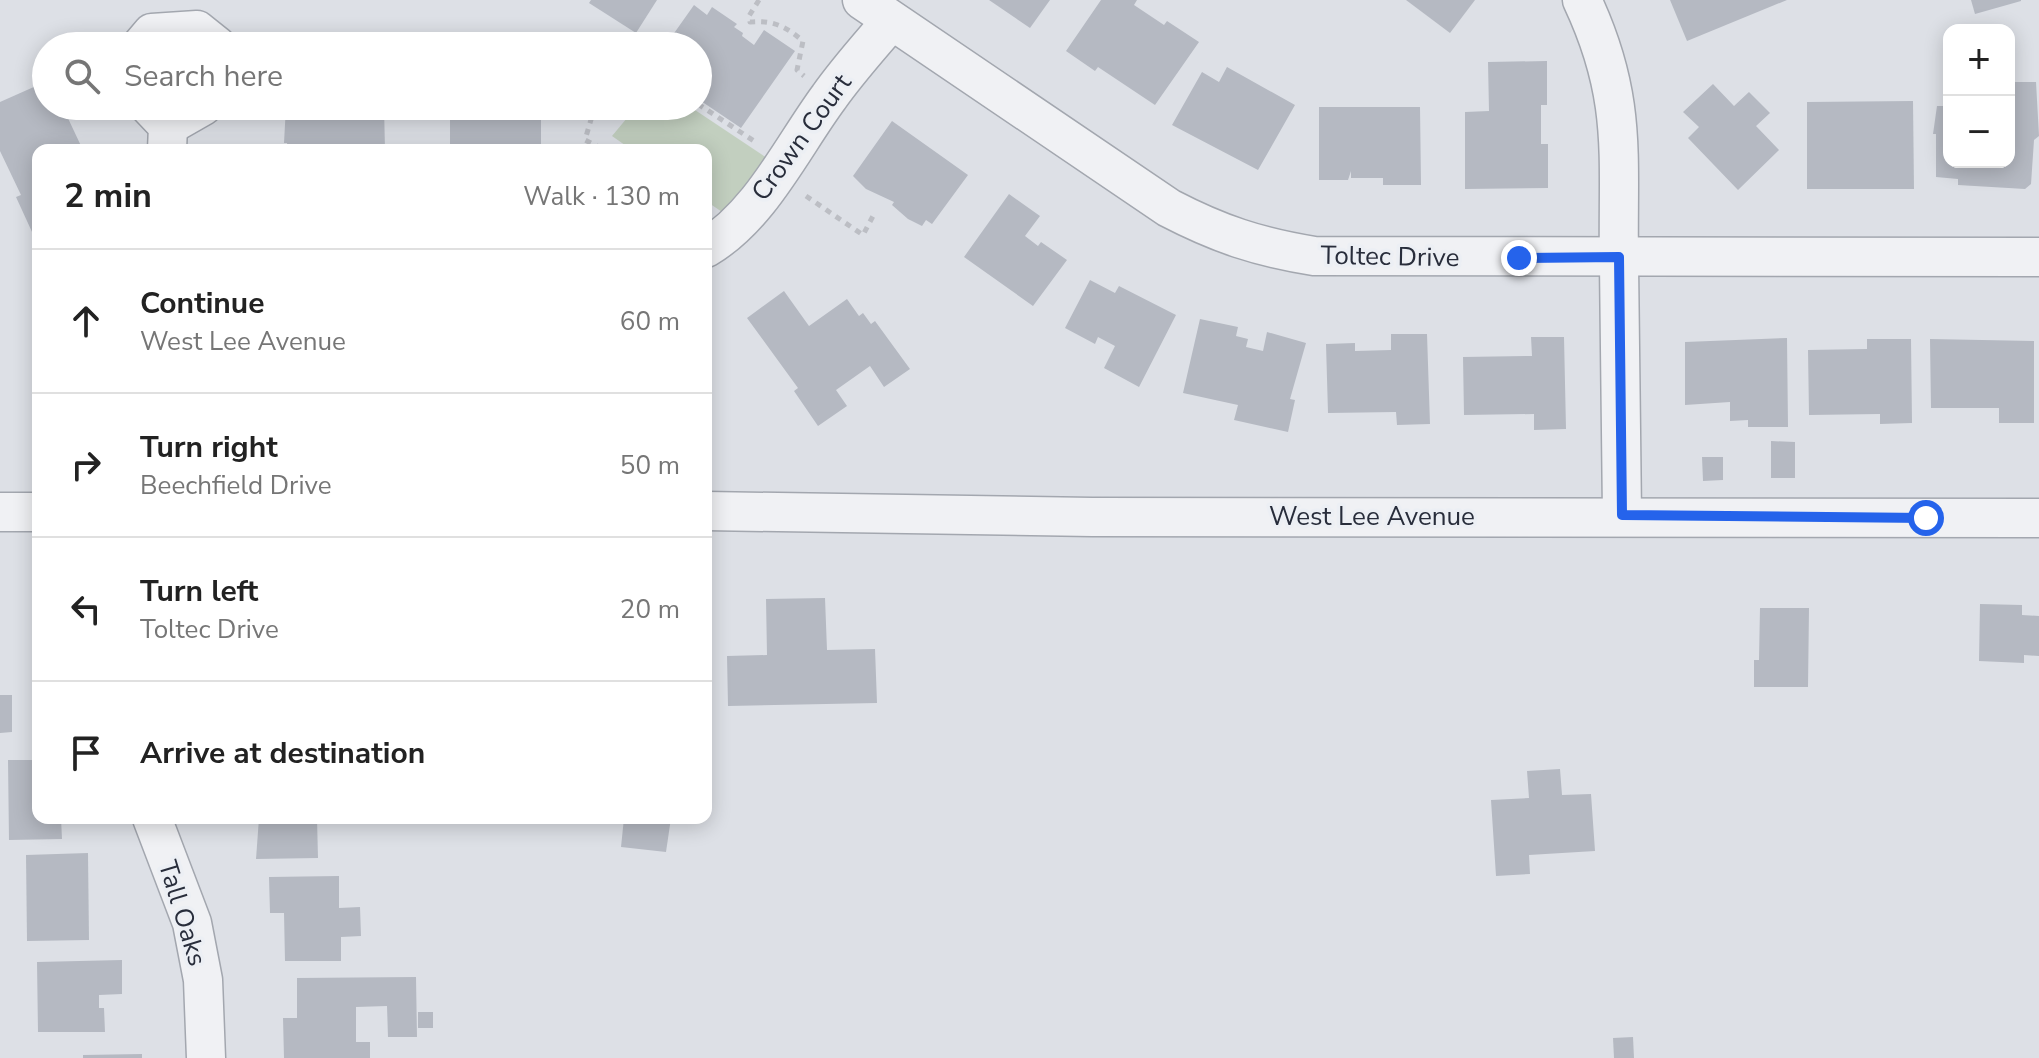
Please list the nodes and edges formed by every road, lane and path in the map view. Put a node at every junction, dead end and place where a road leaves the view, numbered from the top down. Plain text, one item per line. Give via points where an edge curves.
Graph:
1 (759, 0) edge
2 (1582, 0) edge
3 (876, 10) edge
4 (167, 32) edge
5 (200, 32) edge
6 (830, 94) junction
7 (712, 115) edge
8 (591, 120) edge
9 (593, 144) edge
10 (780, 168) junction
11 (873, 216) dead end
12 (712, 244) edge
13 (1619, 257) junction
14 (2039, 257) edge
15 (712, 511) edge
16 (0, 512) edge
17 (32, 512) edge
18 (1622, 515) junction
19 (2039, 518) edge
20 (154, 824) edge
21 (206, 1058) edge

1 - 6 path via 750,22 769,21 803,41 797,70
2 - 13 street via 1596,29 1618,108
3 - 6 street, Crown Court
3 - 13 street, Toltec Drive via 1169,208 1257,247 1314,256
4 - 5 street
6 - 10 street, Crown Court
7 - 10 path
8 - 9 path via 585,140
10 - 11 path via 863,235
10 - 12 street, Crown Court
13 - 14 street, Toltec Drive
13 - 18 street
15 - 18 street, West Lee Avenue via 1092,517
16 - 17 street
18 - 19 street, West Lee Avenue
20 - 21 street, Tall Oaks via 192,923 203,980

